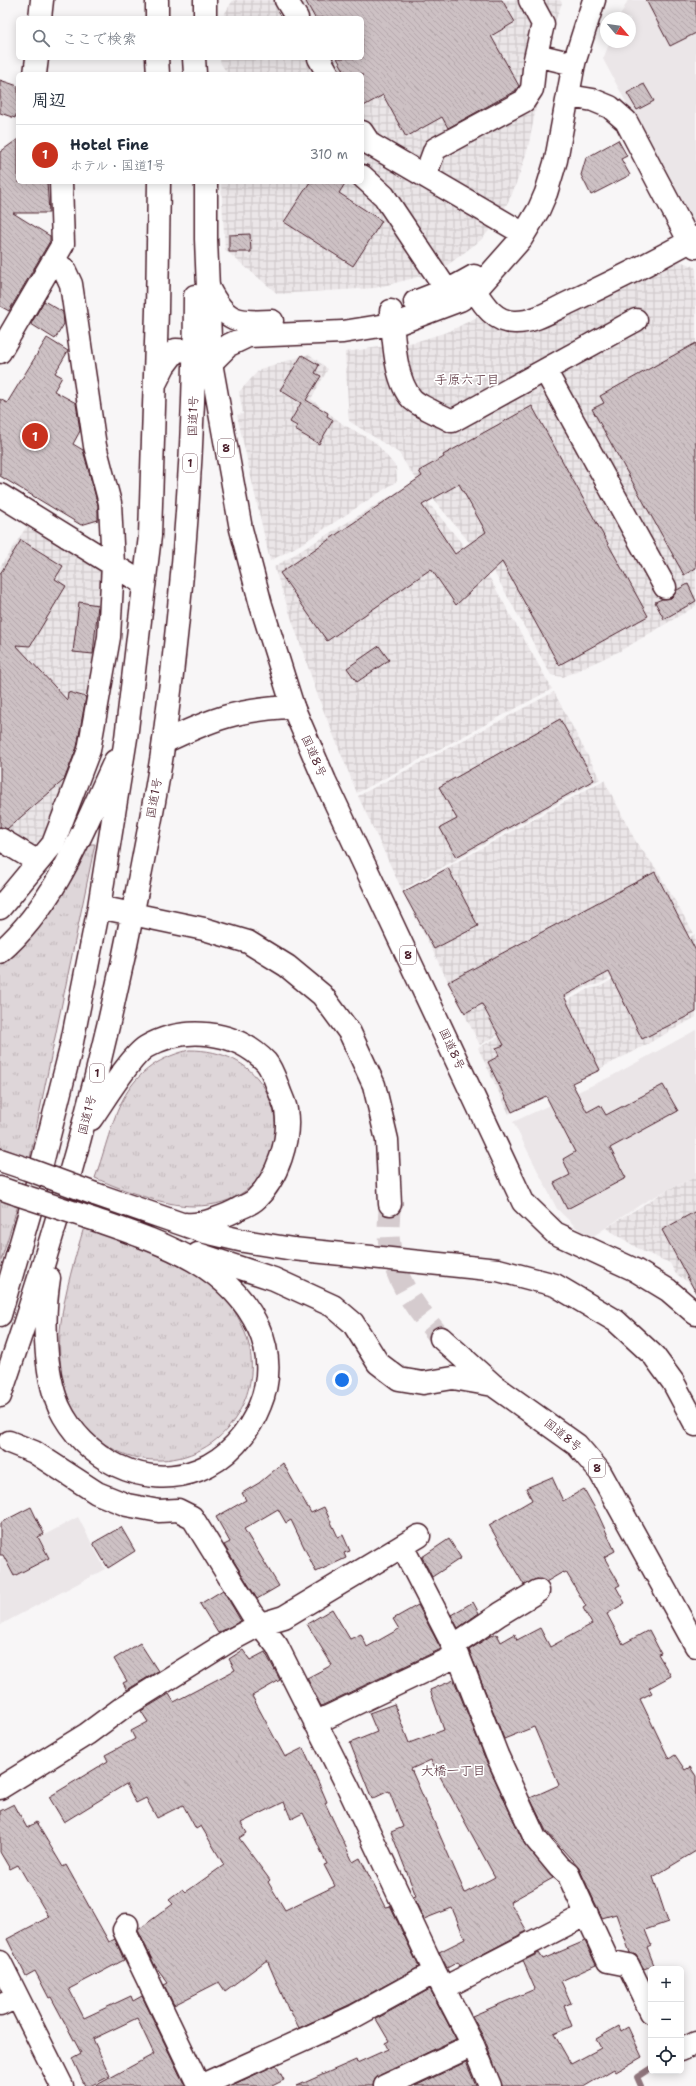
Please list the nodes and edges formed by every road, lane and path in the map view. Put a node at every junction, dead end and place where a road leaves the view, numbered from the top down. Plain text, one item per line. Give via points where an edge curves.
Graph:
1 (42, 0) edge
2 (157, 0) edge
3 (193, 0) edge
4 (205, 0) edge
5 (286, 0) edge
6 (530, 0) edge
7 (594, 0) edge
8 (40, 16) edge
9 (157, 16) edge
10 (193, 16) edge
11 (205, 16) edge
12 (295, 16) edge
13 (536, 55) junction
14 (37, 60) edge
15 (158, 60) edge
16 (194, 60) edge
17 (206, 60) edge
18 (320, 60) edge
19 (574, 64) junction
20 (35, 72) edge
21 (158, 72) edge
22 (194, 72) edge
23 (206, 72) edge
24 (327, 72) edge
25 (569, 96) junction
26 (364, 135) edge
27 (425, 176) junction
28 (364, 178) edge
29 (61, 184) edge
30 (159, 184) edge
31 (195, 184) edge
32 (206, 184) edge
33 (524, 234) junction
34 (695, 242) edge
35 (54, 261) junction
36 (491, 271) junction
37 (208, 289) junction
38 (446, 289) junction
39 (475, 291) junction
40 (392, 317) junction
41 (636, 320) dead end
42 (0, 352) edge
43 (203, 357) junction
44 (545, 370) junction
45 (154, 387) junction
46 (0, 495) edge
47 (113, 565) junction
48 (144, 584) junction
49 (665, 587) dead end
50 (293, 707) junction
51 (126, 738) junction
52 (164, 742) junction
53 (0, 839) edge
54 (38, 862) junction
55 (99, 907) junction
56 (0, 908) edge
57 (133, 914) junction
58 (0, 952) edge
59 (83, 1132) junction
60 (0, 1160) edge
61 (9, 1191) edge
62 (390, 1204) tunnel mouth
63 (59, 1218) junction
64 (159, 1218) junction
65 (154, 1241) junction
66 (696, 1314) edge
67 (0, 1315) edge
68 (441, 1338) tunnel mouth
69 (493, 1385) junction
70 (0, 1396) edge
71 (696, 1425) edge
72 (9, 1442) dead end
73 (538, 1591) dead end
74 (261, 1624) junction
75 (696, 1646) edge
76 (455, 1651) junction
77 (315, 1723) junction
78 (0, 1788) edge
79 (588, 1914) junction
80 (126, 1925) dead end
81 (0, 1962) edge
82 (440, 1980) junction
83 (9, 2001) edge
84 (648, 2006) edge
85 (696, 2043) edge
86 (473, 2045) junction
87 (684, 2049) edge
88 (62, 2086) edge
89 (200, 2086) edge
90 (386, 2086) edge
91 (490, 2086) edge

1 - 8 main road
2 - 9 main road
3 - 10 main road
4 - 11 main road
5 - 12 main road
6 - 13 main road via 543,24
7 - 19 main road
13 - 19 main road
13 - 27 main road via 532,89 524,101 435,149
14 - 20 main road
15 - 21 main road
16 - 22 main road
17 - 23 main road
18 - 24 main road
19 - 25 main road
25 - 33 main road via 556,160 546,193
25 - 34 main road via 593,100 610,107 626,121 684,231
26 - 27 main road via 370,144
27 - 33 main road
28 - 38 main road via 384,196
29 - 35 main road via 63,244
30 - 45 main road
31 - 43 main road, 国道1号 / 1
32 - 37 main road, 8
33 - 36 main road
34 - 39 main road via 531,320 513,322 501,318 487,310
35 - 42 main road
35 - 47 main road via 64,269 71,284 95,446 110,503
36 - 38 main road
36 - 39 main road
37 - 40 main road via 217,305 229,316 243,322
37 - 43 main road, 8
38 - 40 main road
39 - 40 main road via 430,312
40 - 43 main road via 343,332 248,336
40 - 44 main road via 402,387 413,400 452,421
41 - 44 main road
43 - 45 main road via 176,350 164,366
43 - 50 main road, 8 via 241,529 261,605
43 - 52 main road, 国道1号 / 1
44 - 49 main road
45 - 48 main road via 150,536
46 - 47 main road
47 - 48 main road
47 - 54 main road via 109,637 89,750 53,844
48 - 51 main road
50 - 52 main road via 239,712 207,721
50 - 66 main road, 国道8号 / 8 via 325,781 523,1202 555,1233 635,1270 668,1290
51 - 55 main road
51 - 58 main road via 58,880 34,917
52 - 57 main road, 国道1号 / 1
53 - 54 main road
54 - 56 main road
55 - 57 main road
55 - 67 main road via 52,1127
57 - 59 main road, 国道1号 / 1
57 - 62 main road via 204,929 248,942 287,966 322,995 350,1033 374,1085 387,1140
59 - 63 main road, 国道1号 / 1
59 - 64 main road via 128,1066 145,1048 168,1037 199,1032 223,1036 244,1045 267,1063 286,1110 286,1132 282,1153 270,1182 255,1200 213,1220 189,1224
60 - 64 main road, bridge
61 - 65 main road, bridge
63 - 65 main road via 48,1285 46,1319 48,1355 59,1406 73,1429 105,1460 127,1471 153,1476 176,1475 198,1470 219,1458 240,1440 255,1419 265,1393 268,1367 264,1340 253,1316 240,1297 201,1265
63 - 70 main road, 国道1号 / 1 via 28,1318
64 - 71 main road via 205,1232 293,1249 498,1270 555,1285 616,1321 654,1356 673,1382
65 - 69 main road via 274,1278 334,1306 353,1323 378,1363 399,1379 423,1383 453,1378
68 - 69 main road, 国道8号 / 8
69 - 75 main road, 国道8号 / 8 via 577,1445 600,1472
72 - 74 main road via 34,1452 97,1493 127,1505 159,1511 178,1510 192,1516 252,1614
73 - 76 main road via 500,1614
74 - 76 main road via 284,1617 411,1541
74 - 77 main road via 277,1646
74 - 78 main road via 230,1640
76 - 77 main road
76 - 79 main road via 497,1755 535,1838 568,1874
77 - 82 main road
79 - 82 main road
79 - 84 main road via 608,1961 628,1965
80 - 89 main road via 124,1930
81 - 83 main road
82 - 86 main road
82 - 89 main road
83 - 88 main road
85 - 87 main road
86 - 90 main road
86 - 91 main road

